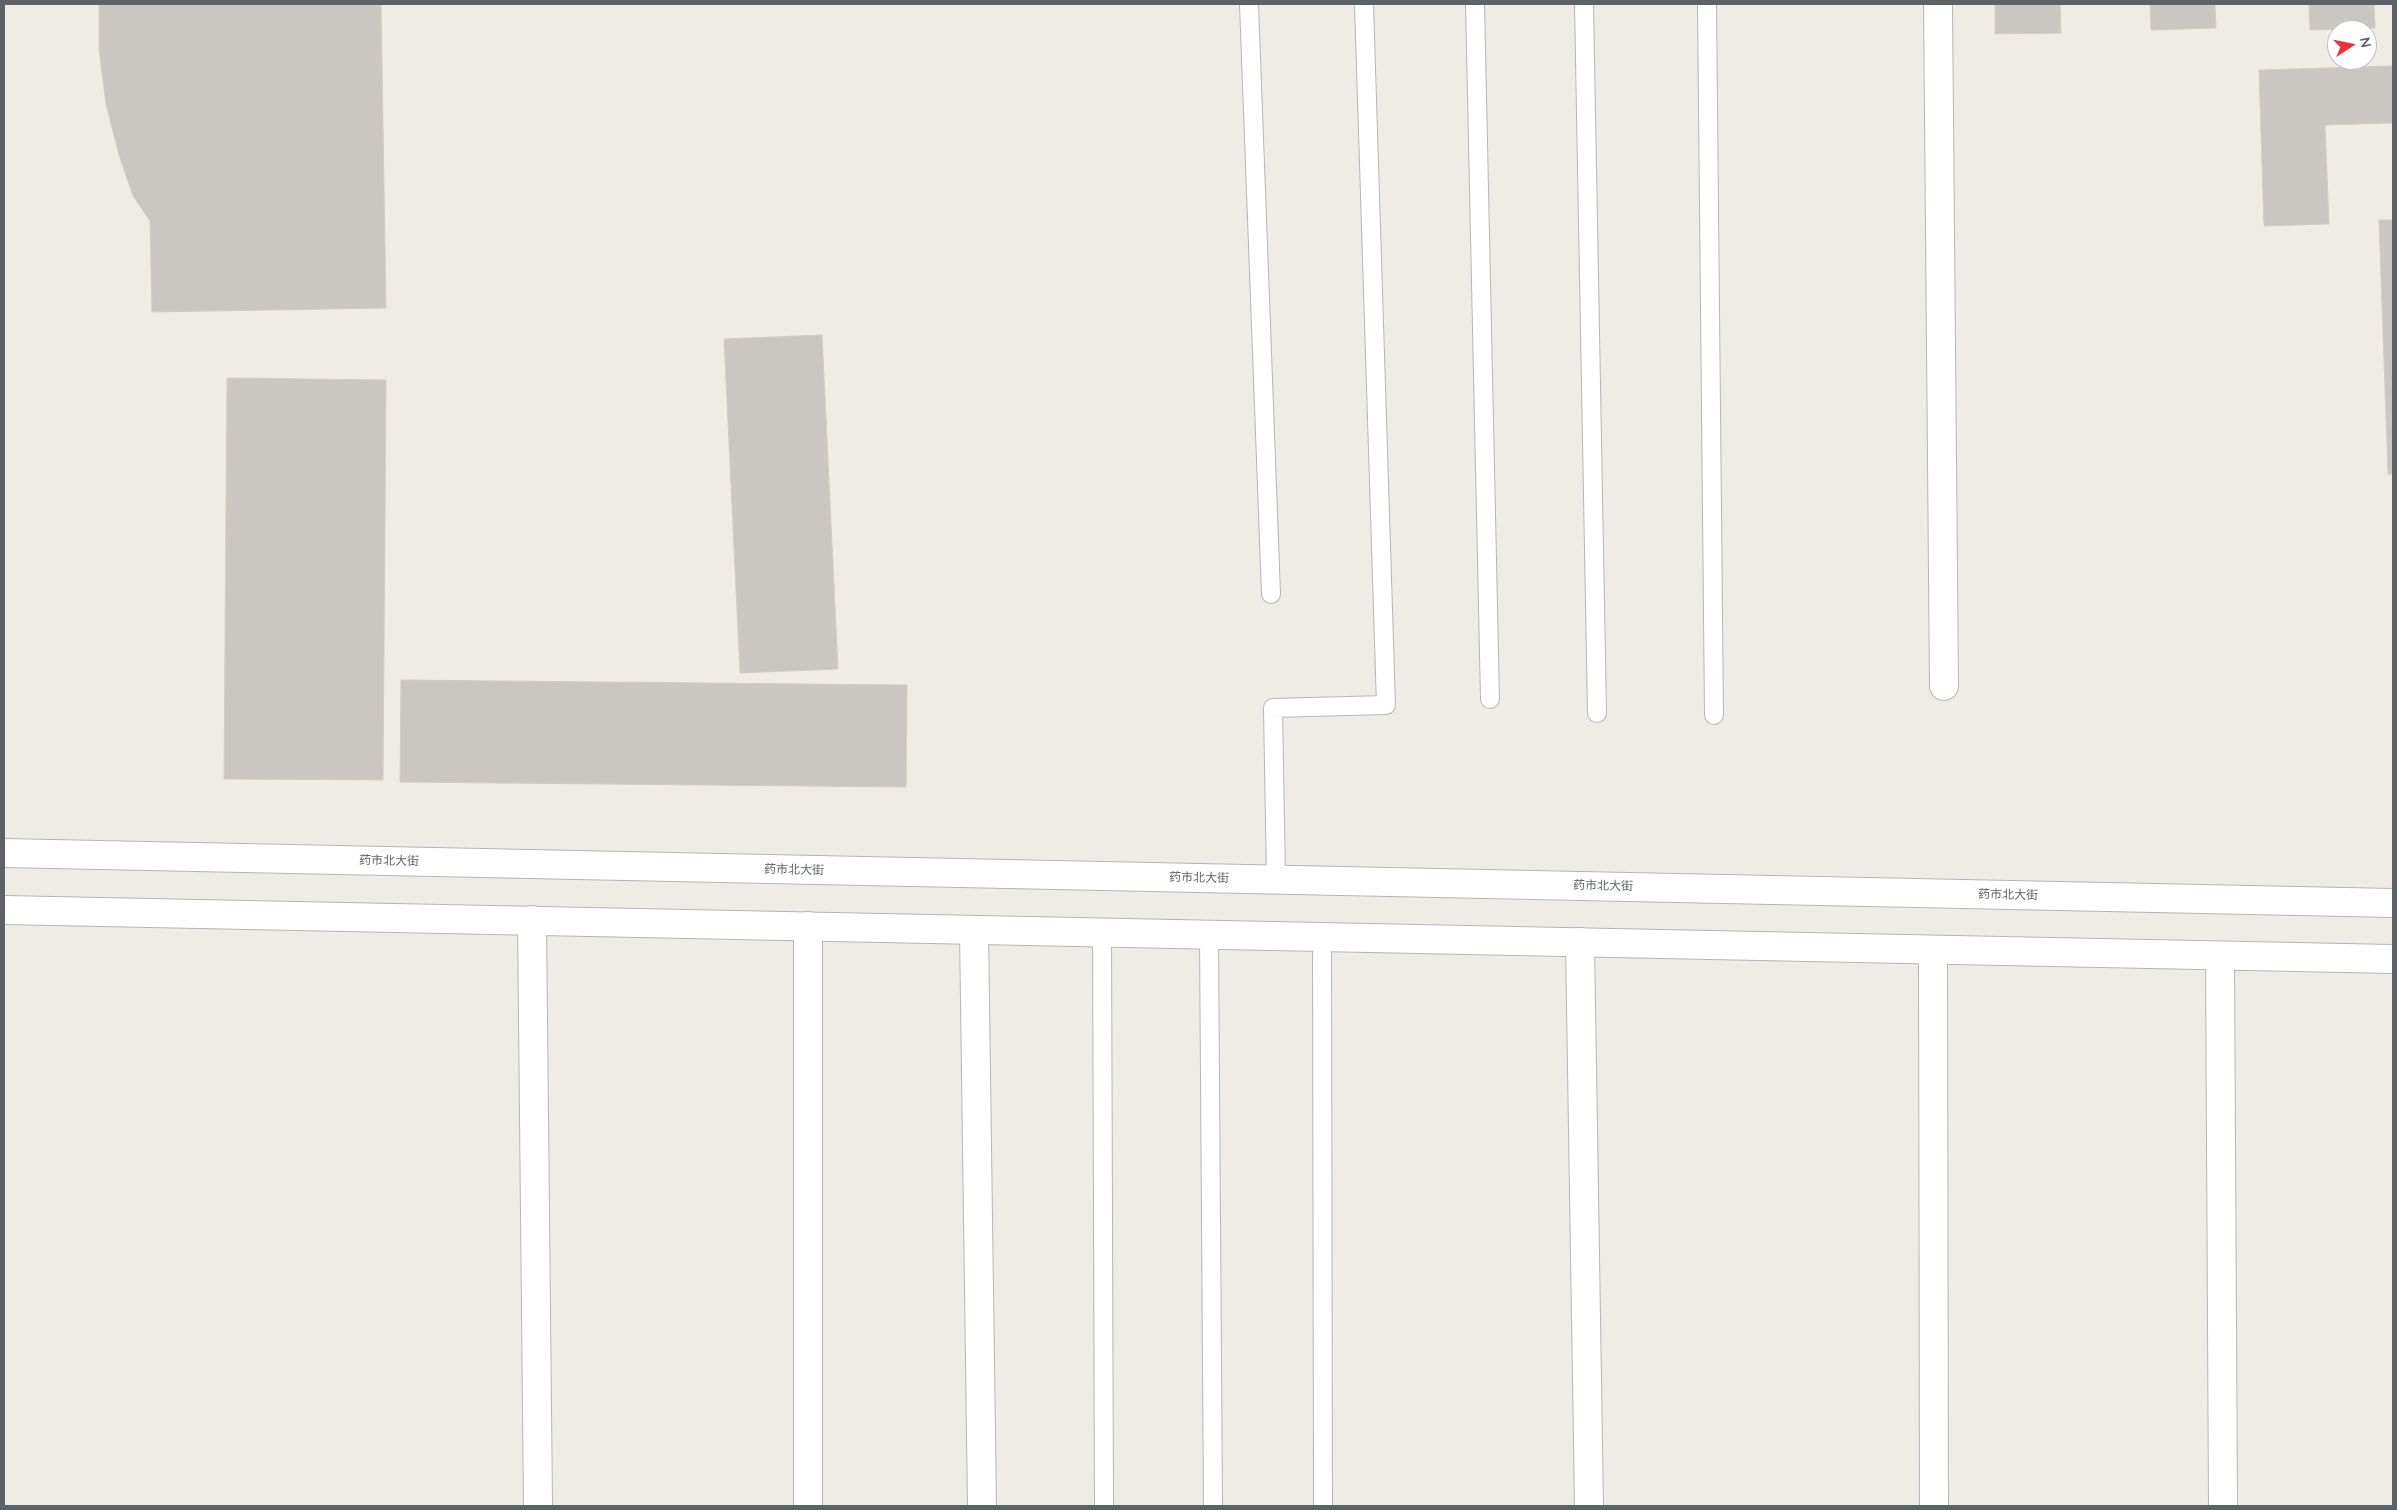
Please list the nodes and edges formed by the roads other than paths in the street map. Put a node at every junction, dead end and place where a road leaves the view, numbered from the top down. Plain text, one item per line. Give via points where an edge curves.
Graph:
1 (1249, 4) edge
2 (1364, 4) edge
3 (1475, 4) edge
4 (1584, 4) edge
5 (1706, 4) edge
6 (1938, 4) edge
7 (1271, 594) dead end
8 (1944, 686) dead end
9 (1490, 699) dead end
10 (1597, 713) dead end
11 (1714, 715) dead end
12 (4, 853) edge
13 (1276, 880) junction
14 (2393, 903) edge
15 (4, 910) edge
16 (532, 920) junction
17 (808, 926) junction
18 (974, 930) junction
19 (1102, 932) junction
20 (1209, 935) junction
21 (1322, 937) junction
22 (1580, 942) junction
23 (1933, 950) junction
24 (2220, 956) junction
25 (2393, 959) edge
26 (538, 1506) edge
27 (808, 1506) edge
28 (982, 1506) edge
29 (1104, 1506) edge
30 (1213, 1506) edge
31 (1323, 1506) edge
32 (1589, 1506) edge
33 (1934, 1506) edge
34 (2224, 1506) edge

1 - 7 lane
2 - 13 lane via 1386,705 1273,708
3 - 9 lane
4 - 10 lane
5 - 11 lane
6 - 8 main road
12 - 13 main road, 药市北大街
13 - 14 main road, 药市北大街
15 - 16 main road
16 - 17 main road
16 - 26 main road
17 - 18 main road
17 - 27 main road
18 - 19 main road
18 - 28 main road
19 - 20 main road
19 - 29 lane
20 - 21 main road
20 - 30 lane
21 - 22 main road
21 - 31 lane
22 - 23 main road
22 - 32 main road
23 - 24 main road
23 - 33 main road
24 - 25 main road
24 - 34 main road

